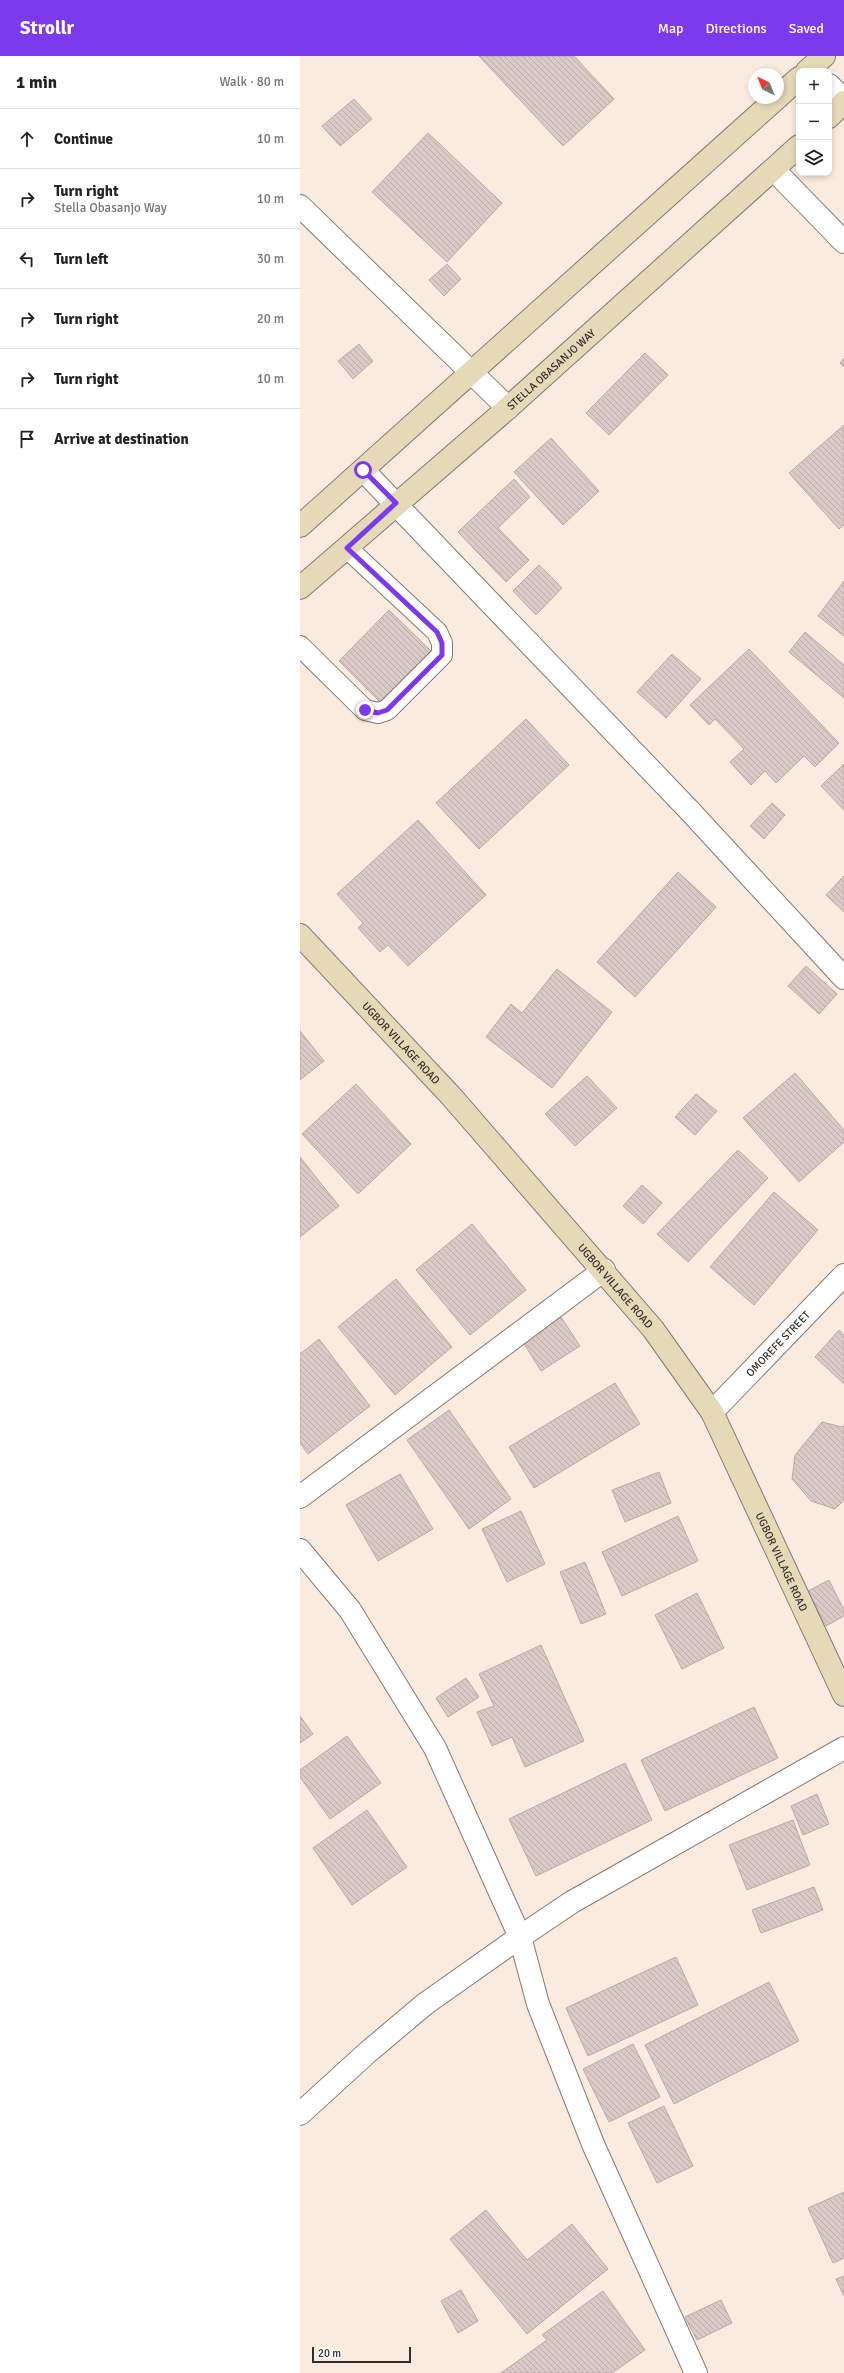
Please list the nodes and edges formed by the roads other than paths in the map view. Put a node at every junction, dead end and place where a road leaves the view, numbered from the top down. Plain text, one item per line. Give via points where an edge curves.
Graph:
1 (810, 66) edge
2 (832, 88) edge
3 (784, 92) edge
4 (844, 101) edge
5 (771, 104) edge
6 (832, 114) edge
7 (796, 149) edge
8 (774, 170) junction
9 (300, 206) edge
10 (844, 242) edge
11 (472, 374) junction
12 (508, 408) junction
13 (363, 470) junction
14 (396, 503) junction
15 (300, 526) edge
16 (347, 548) junction
17 (300, 588) edge
18 (300, 646) edge
19 (300, 936) edge
20 (844, 978) edge
21 (604, 1270) junction
22 (844, 1275) edge
23 (712, 1412) junction
24 (300, 1497) edge
25 (300, 1550) edge
26 (844, 1695) edge
27 (844, 1748) edge
28 (520, 1937) junction
29 (300, 2114) edge
30 (696, 2373) edge

1 - 3 street
2 - 4 street
4 - 6 street
5 - 11 street
7 - 8 street, STELLA OBASANJO WAY
8 - 10 street
8 - 12 street, STELLA OBASANJO WAY
9 - 11 street
11 - 12 street
11 - 13 street
12 - 14 street, STELLA OBASANJO WAY
13 - 14 street
13 - 15 street
14 - 16 street, STELLA OBASANJO WAY
14 - 20 street via 689,810
16 - 17 street, STELLA OBASANJO WAY
16 - 18 lane via 437,632 442,643 442,655 387,710 378,713 365,710
19 - 21 street, UGBOR VILLAGE ROAD via 451,1096
21 - 23 street, UGBOR VILLAGE ROAD via 653,1329
21 - 24 street
22 - 23 street, OMOREFE STREET
23 - 26 street, UGBOR VILLAGE ROAD
25 - 28 street via 350,1610 435,1748
27 - 28 street via 585,1895
28 - 29 street via 425,2004
28 - 30 street via 538,2004 588,2131

